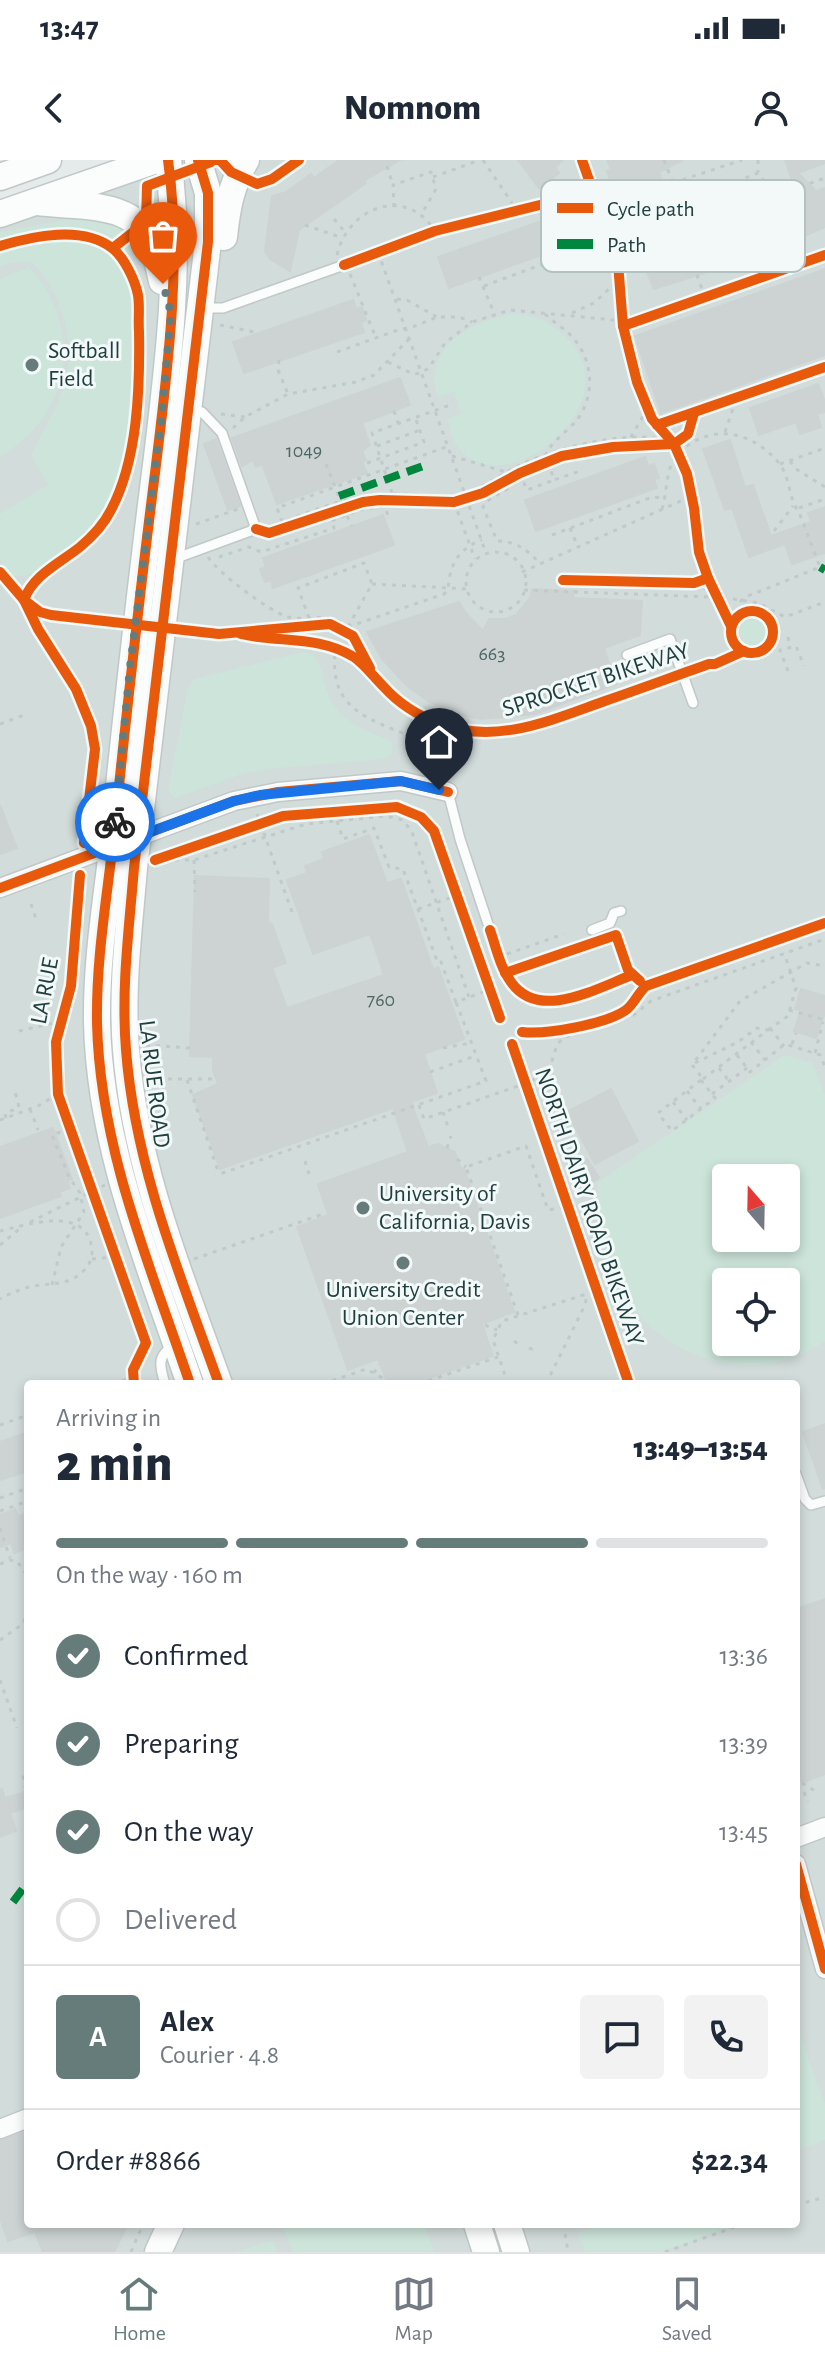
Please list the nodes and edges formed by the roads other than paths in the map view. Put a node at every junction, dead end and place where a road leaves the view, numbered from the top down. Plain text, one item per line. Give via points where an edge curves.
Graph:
1 (156, 160) edge
2 (168, 160) edge
3 (198, 160) edge
4 (246, 160) edge
5 (32, 163) edge
6 (0, 177) edge
7 (37, 202) junction
8 (0, 214) edge
9 (344, 265) road end
10 (171, 313) junction
11 (217, 316) junction
12 (196, 350) junction
13 (189, 408) junction
14 (171, 559) junction
15 (143, 563) junction
16 (627, 655) dead end
17 (693, 703) dead end
18 (448, 792) joint
19 (125, 841) junction
20 (0, 888) edge
21 (621, 911) dead end
22 (490, 930) road end
23 (592, 930) dead end
24 (177, 1345) junction
25 (164, 1380) edge
26 (189, 1380) edge
27 (218, 1380) edge
28 (800, 1485) edge
29 (825, 1501) edge
30 (825, 1827) edge
31 (800, 1836) edge
32 (800, 1878) edge
33 (825, 1969) edge
34 (24, 2120) edge
35 (0, 2129) edge
36 (169, 2228) edge
37 (478, 2228) edge
38 (508, 2228) edge
39 (158, 2252) edge
40 (486, 2252) edge
41 (516, 2252) edge

1 - 7 main road
2 - 10 main road, LA RUE ROAD
3 - 12 main road, LA RUE ROAD via 210,212
4 - 11 main road via 227,206
5 - 6 main road
7 - 8 main road
7 - 10 main road via 97,206 121,212 142,228 152,243
9 - 11 lane via 223,308
10 - 15 main road, LA RUE ROAD
11 - 12 main road
12 - 13 main road, LA RUE ROAD
13 - 14 main road, LA RUE ROAD
13 - 14 lane via 202,412 222,433 259,530
14 - 15 lane
14 - 19 main road, LA RUE ROAD
15 - 19 main road, LA RUE ROAD
16 - 17 lane via 670,639
18 - 19 street via 401,781 260,795
18 - 22 lane
19 - 20 street
19 - 24 main road, LA RUE ROAD via 107,878 98,970 101,1075 125,1196
19 - 27 main road, LA RUE ROAD via 126,1050 133,1110 149,1182
21 - 23 lane via 610,923
24 - 25 lane via 165,1350 160,1360
24 - 26 main road, LA RUE ROAD
28 - 29 lane via 811,1505
30 - 31 street
32 - 33 street
34 - 35 street
36 - 39 main road
37 - 40 main road
38 - 41 main road

